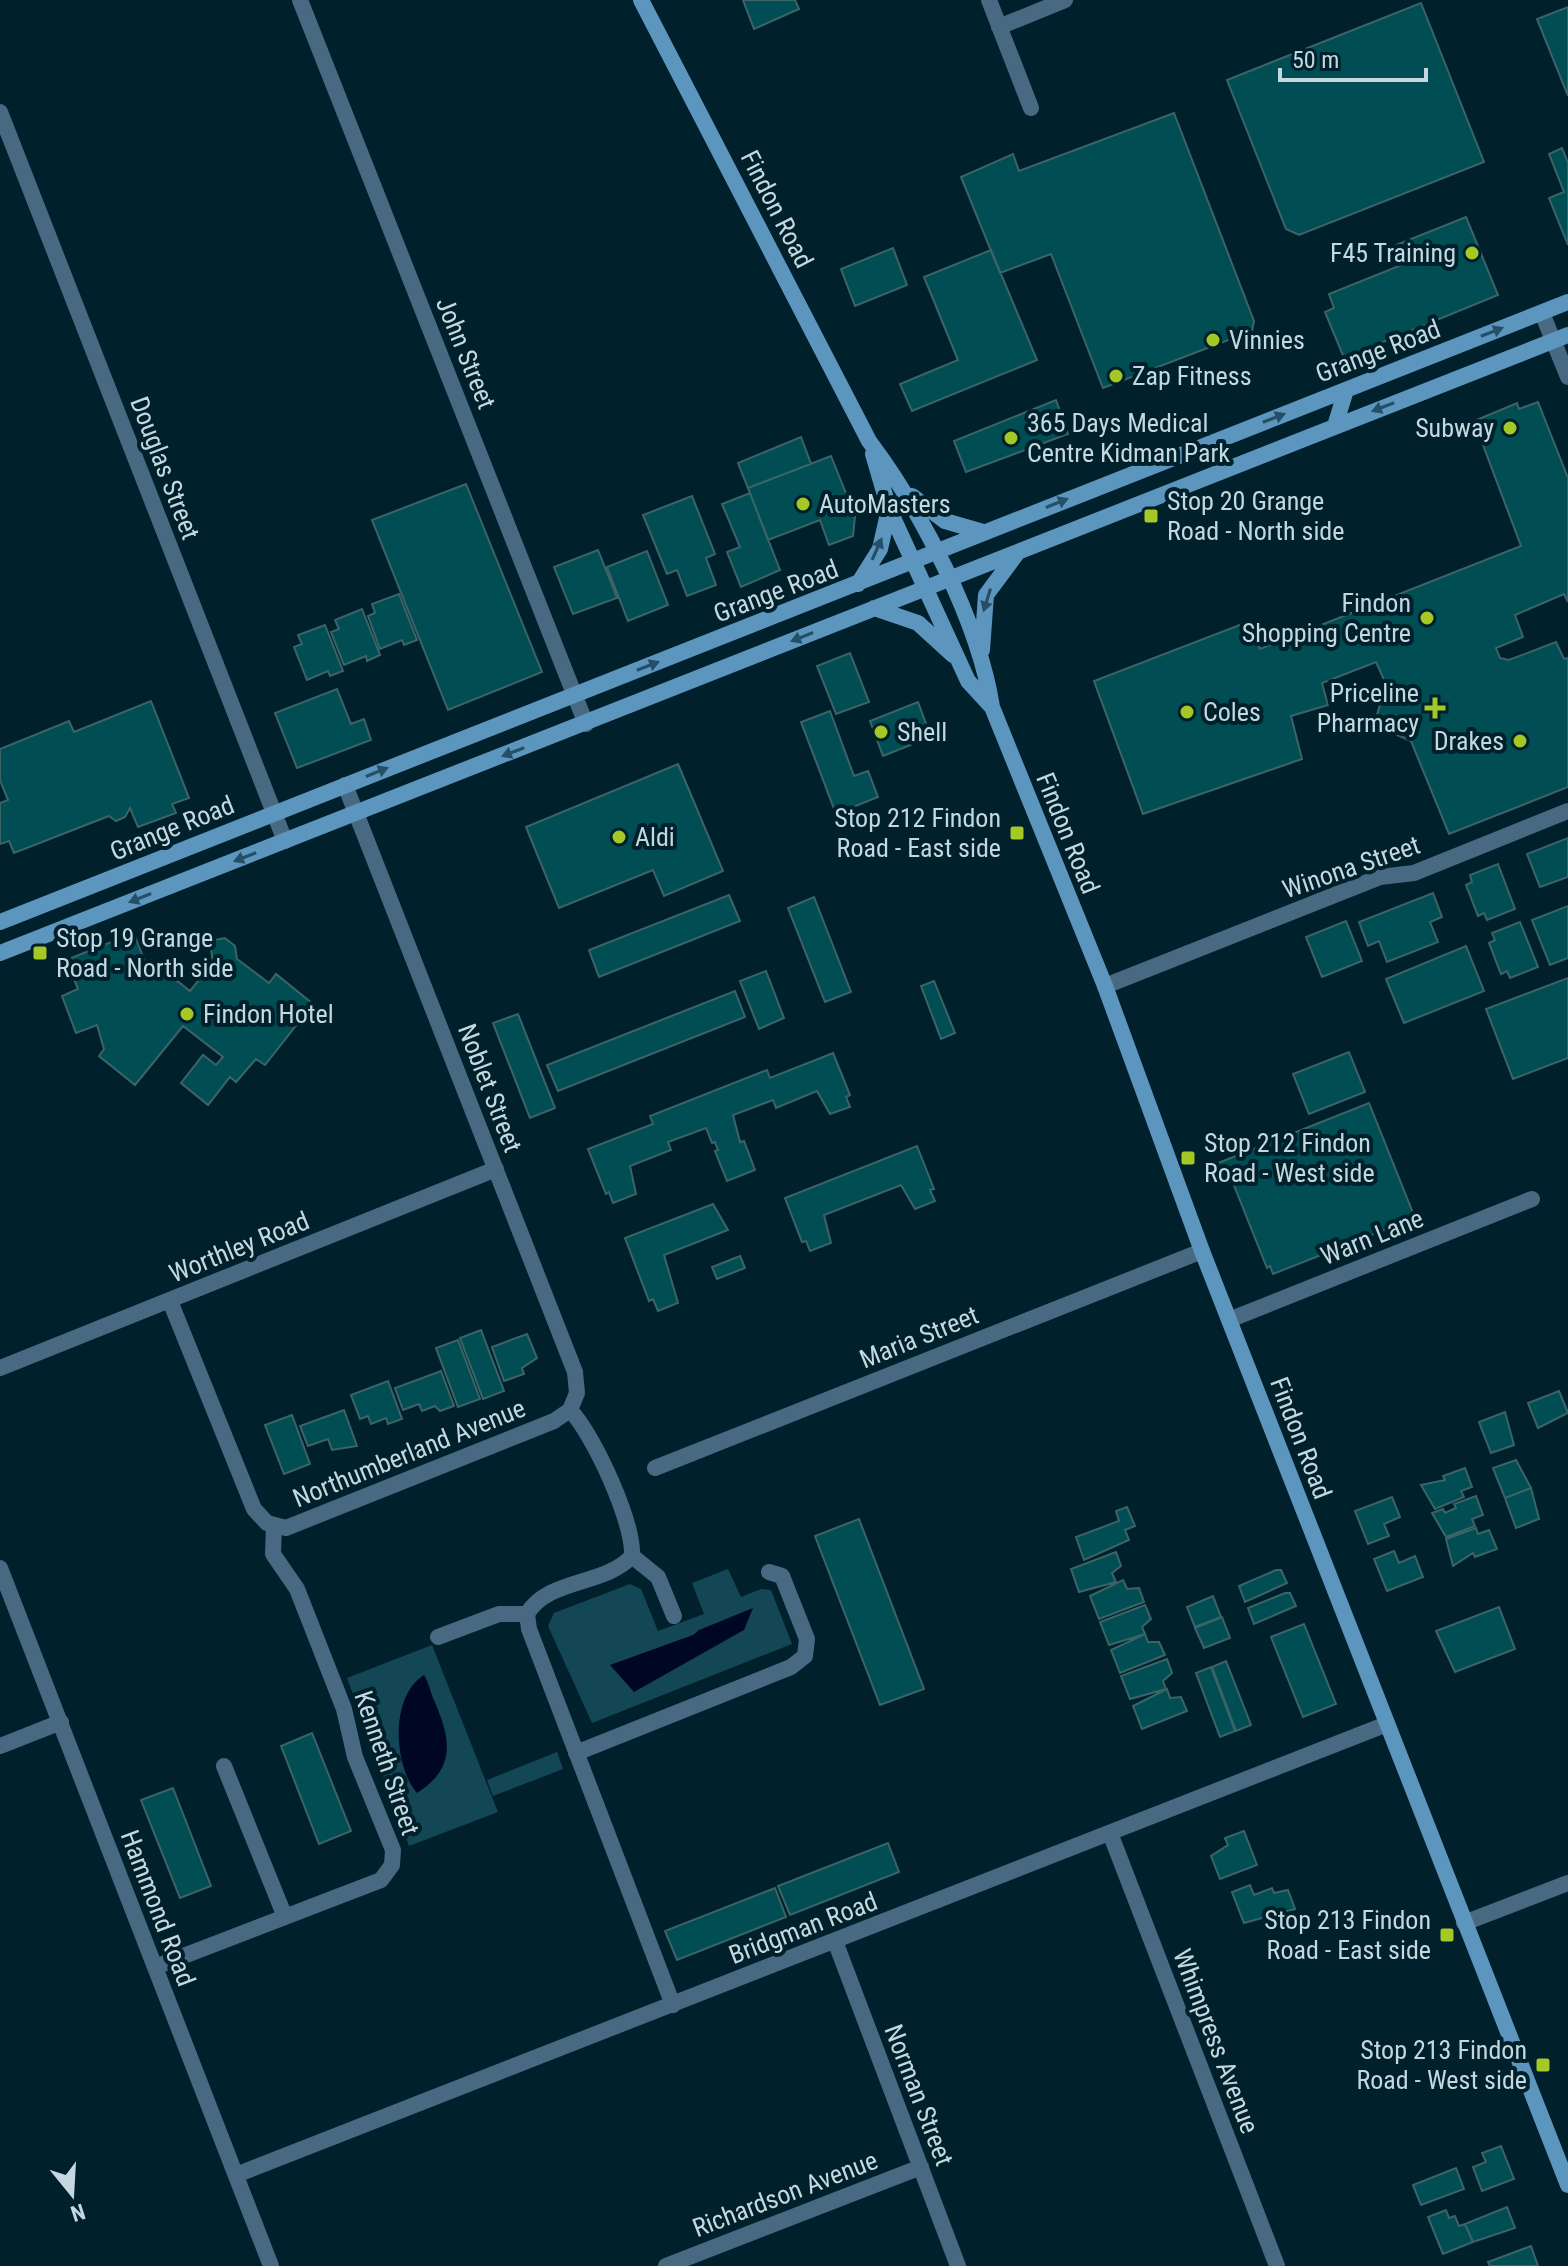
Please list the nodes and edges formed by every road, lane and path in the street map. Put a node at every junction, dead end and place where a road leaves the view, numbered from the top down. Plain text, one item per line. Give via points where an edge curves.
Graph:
1 (300, 0) edge
2 (641, 0) edge
3 (989, 0) edge
4 (1065, 0) edge
5 (999, 27) junction
6 (1031, 108) dead end
7 (0, 112) edge
8 (1568, 302) edge
9 (1542, 313) junction
10 (1561, 337) edge
11 (1568, 377) edge
12 (1346, 390) junction
13 (1316, 401) junction
14 (1335, 426) junction
15 (869, 441) junction
16 (908, 493) junction
17 (889, 509) junction
18 (985, 532) junction
19 (1019, 550) junction
20 (936, 551) junction
21 (914, 560) junction
22 (948, 579) junction
23 (857, 585) junction
24 (927, 587) junction
25 (874, 608) junction
26 (982, 659) junction
27 (960, 662) junction
28 (575, 694) junction
29 (992, 707) junction
30 (586, 724) junction
31 (345, 785) junction
32 (1568, 811) edge
33 (274, 813) junction
34 (357, 814) junction
35 (285, 841) junction
36 (0, 922) edge
37 (0, 953) edge
38 (1105, 986) junction
39 (496, 1169) junction
40 (1532, 1199) dead end
41 (1202, 1251) junction
42 (170, 1301) junction
43 (1229, 1320) junction
44 (0, 1368) edge
45 (570, 1410) junction
46 (655, 1468) dead end
47 (274, 1526) junction
48 (632, 1556) junction
49 (0, 1568) edge
50 (769, 1572) dead end
51 (527, 1614) junction
52 (674, 1616) dead end
53 (438, 1637) dead end
54 (61, 1722) junction
55 (1387, 1724) junction
56 (0, 1746) edge
57 (576, 1753) junction
58 (224, 1766) dead end
59 (1110, 1833) junction
60 (1568, 1883) edge
61 (285, 1917) junction
62 (1464, 1923) junction
63 (835, 1941) junction
64 (155, 1967) junction
65 (673, 2005) junction
66 (921, 2167) junction
67 (236, 2175) junction
68 (1568, 2185) edge
69 (271, 2266) edge
70 (666, 2266) edge
71 (958, 2266) edge
72 (1277, 2266) edge

1 - 28 street, John Street
2 - 15 main road, Findon Road
3 - 5 street
4 - 5 street
5 - 6 street
7 - 33 street, Douglas Street
8 - 9 main road, Grange Road
9 - 10 street
12 -> 9 main road, Grange Road
10 - 11 street
10 -> 14 main road, Grange Road
12 - 13 main road, Grange Road
12 - 14 main road
13 - 14 main road
18 -> 13 main road, Grange Road
14 - 19 main road, Grange Road
15 - 16 main road, Findon Road
15 - 17 main road, Findon Road
16 - 18 main road via 945,521
16 - 20 main road, Findon Road
17 - 21 main road, Findon Road
23 -> 17 main road via 880,549
18 - 20 main road, Grange Road
19 - 22 main road, Grange Road
19 -> 26 main road via 986,595
20 - 21 main road, Grange Road
20 - 22 main road, Findon Road
21 - 23 main road, Grange Road
21 - 24 main road, Findon Road
22 - 24 main road, Grange Road
22 - 26 main road, Findon Road
28 -> 23 main road, Grange Road
24 - 25 main road, Grange Road
24 - 27 main road, Findon Road
25 - 27 main road via 918,623
25 -> 30 main road, Grange Road
26 - 29 main road, Findon Road
27 - 29 main road, Findon Road via 968,681
28 - 30 street, John Street
31 -> 28 main road, Grange Road
29 - 38 main road, Findon Road
30 -> 34 main road, Grange Road
31 - 33 main road, Grange Road
31 - 34 street, Noblet Street
32 - 38 street, Winona Street via 1414,873 1380,877
33 - 35 street, Douglas Street
33 - 36 main road, Grange Road
34 - 35 main road, Grange Road
34 - 39 street, Noblet Street
35 -> 37 main road, Grange Road
38 - 41 main road, Findon Road
39 - 42 street, Worthley Road
39 - 45 street, Noblet Street via 575,1372 577,1393
40 - 43 street, Warn Lane
41 - 43 main road, Findon Road
41 - 46 street, Maria Street
42 - 44 street, Worthley Road
42 - 47 street, Northumberland Avenue via 254,1509
43 - 55 main road, Findon Road
45 - 47 street, Northumberland Avenue via 554,1421 286,1528
45 - 48 street via 593,1442 630,1534
47 - 61 street, Kenneth Street via 273,1554 297,1589 393,1850 392,1865 381,1880
48 - 51 street via 619,1568 544,1596
48 - 52 street via 658,1577
49 - 54 street, Hammond Road
50 - 57 street via 782,1576 807,1639 805,1656 791,1667
51 - 53 street via 499,1614
51 - 57 street
54 - 56 street
54 - 64 street, Hammond Road
55 - 59 street, Bridgman Road
55 - 62 main road, Findon Road
57 - 65 street
58 - 61 street
59 - 63 street, Bridgman Road
59 - 72 street, Whimpress Avenue
60 - 62 street
61 - 64 street, Kenneth Street
62 - 68 main road, Findon Road
63 - 65 street, Bridgman Road
63 - 66 street, Norman Street
64 - 67 street, Hammond Road
65 - 67 street, Bridgman Road
66 - 70 street, Richardson Avenue
66 - 71 street, Norman Street
67 - 69 street, Hammond Road

